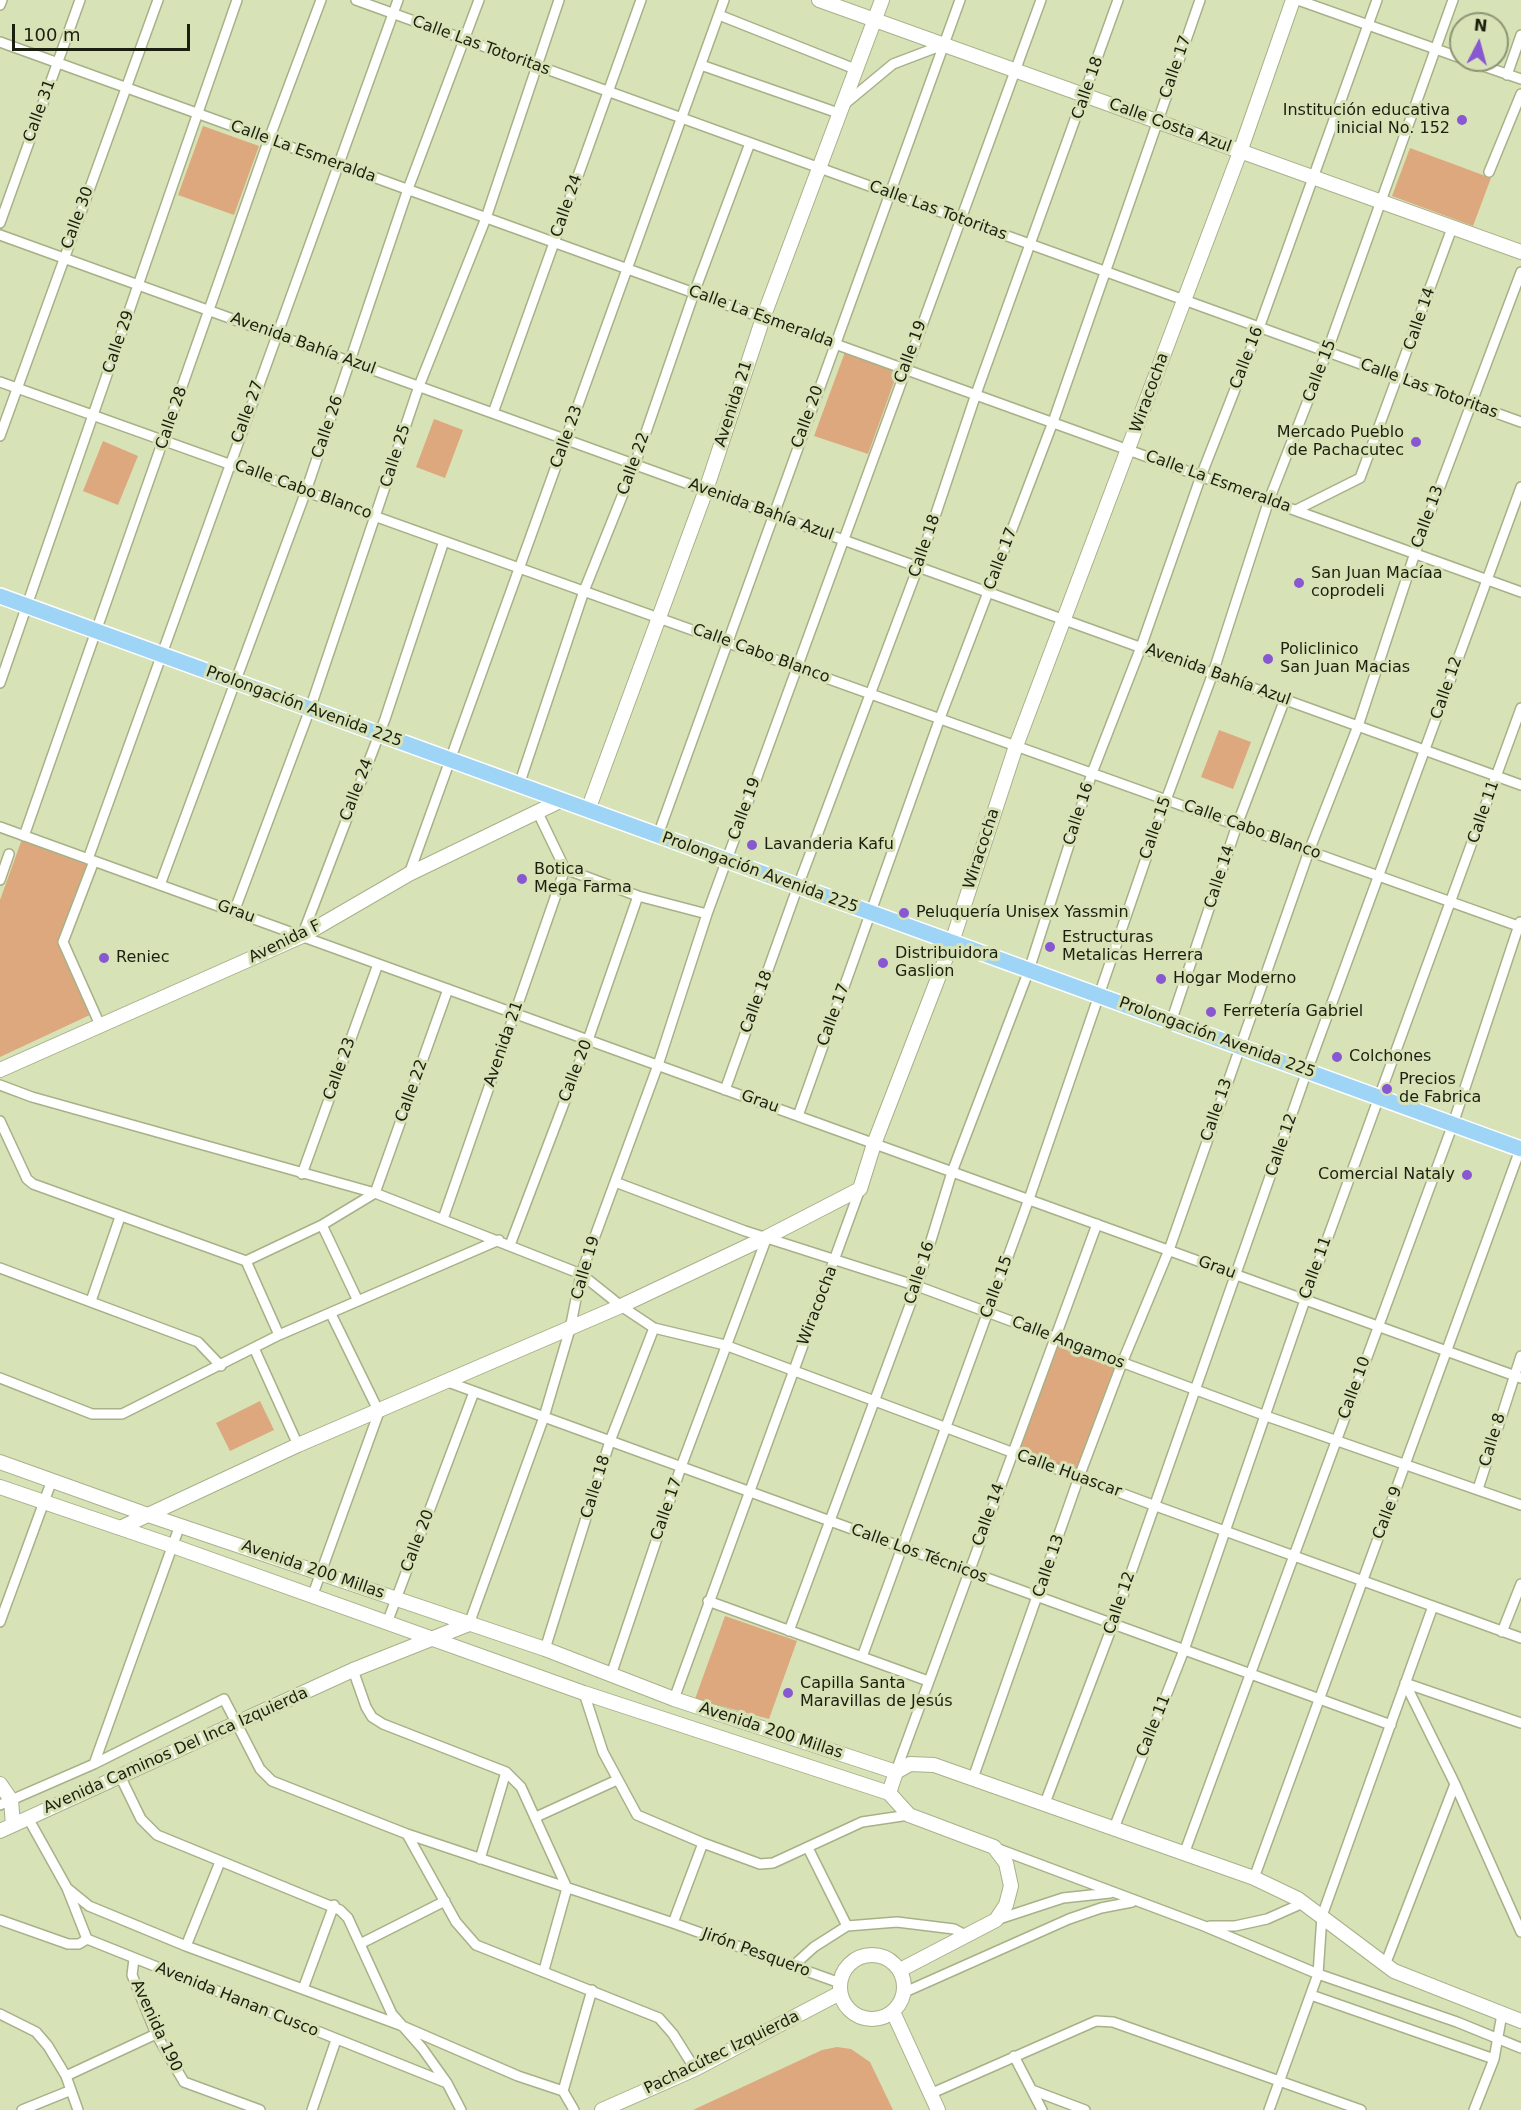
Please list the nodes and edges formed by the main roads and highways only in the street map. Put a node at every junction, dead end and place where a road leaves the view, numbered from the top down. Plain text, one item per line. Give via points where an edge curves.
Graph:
1 (0, 596) edge
2 (1521, 1148) edge

1 - 2 main road, Prolongación Avenida 225

